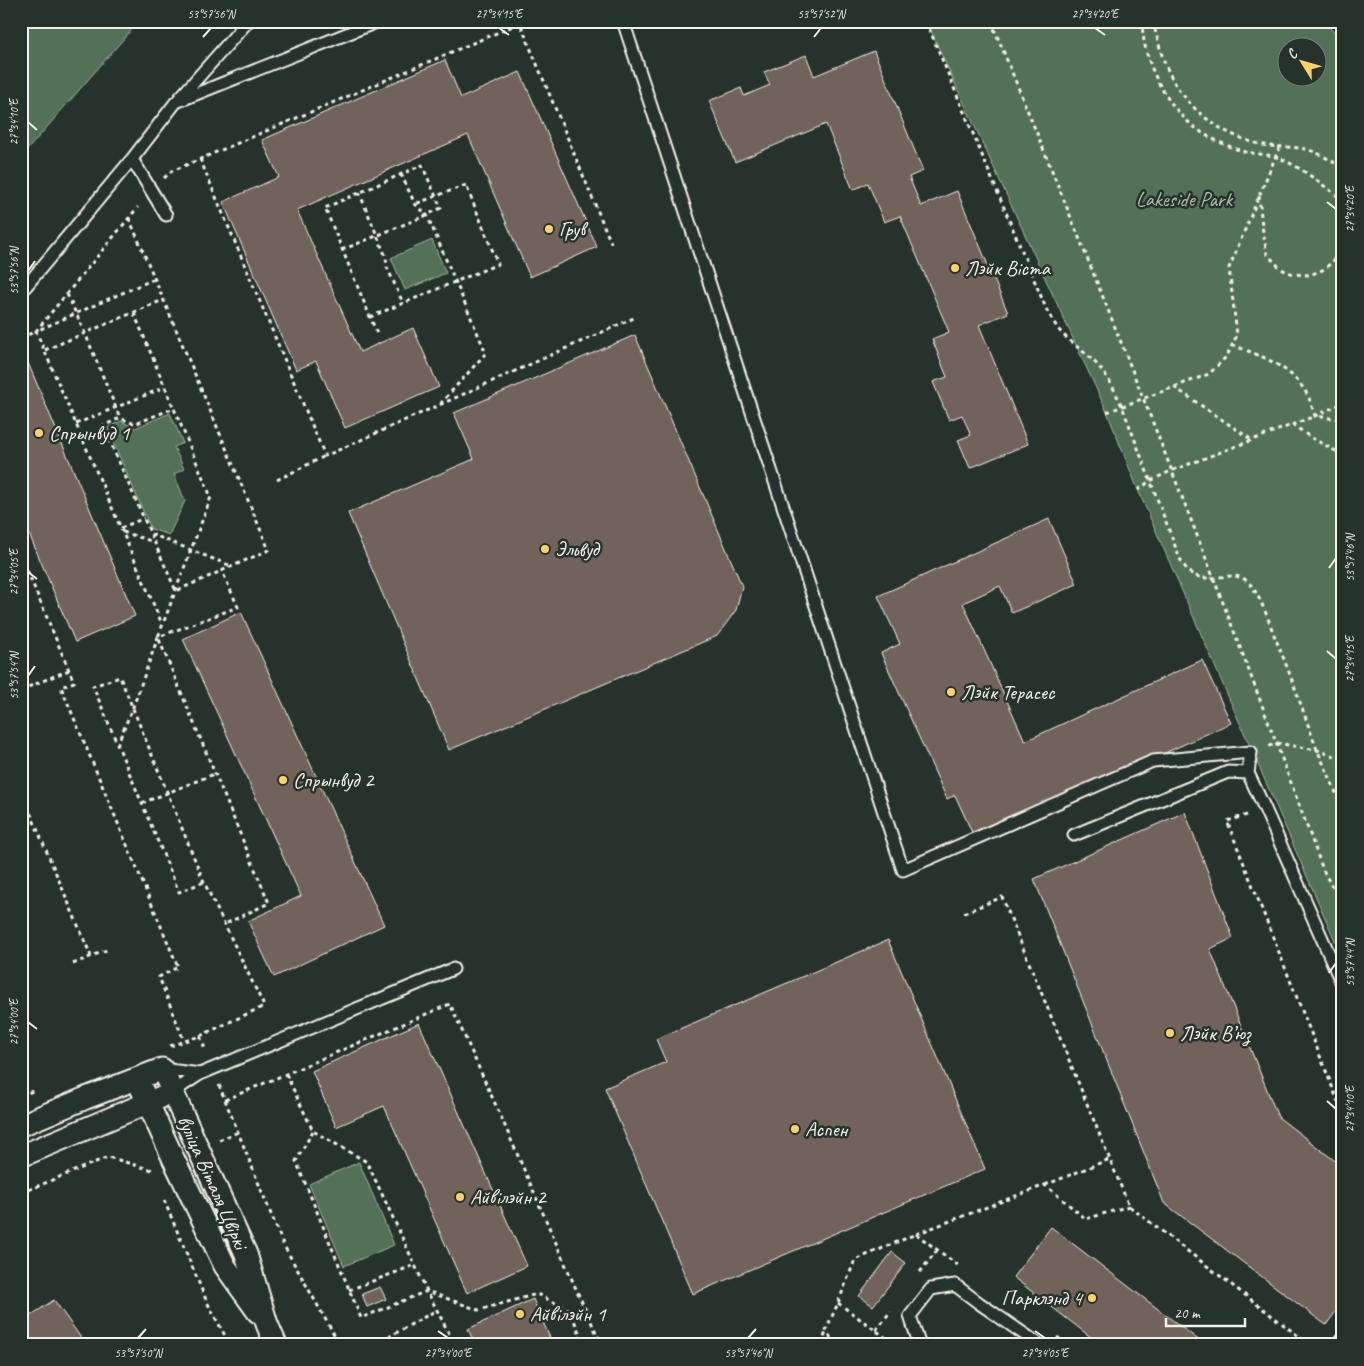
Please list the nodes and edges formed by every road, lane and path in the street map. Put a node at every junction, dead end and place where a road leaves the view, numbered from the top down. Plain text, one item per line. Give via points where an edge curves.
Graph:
1 (248, 21) edge
2 (379, 21) edge
3 (623, 21) edge
4 (926, 21) edge
5 (991, 21) edge
6 (1142, 21) edge
7 (1154, 21) edge
8 (363, 24) edge
9 (176, 102) junction
10 (1280, 146) junction
11 (1275, 157) junction
12 (132, 159) junction
13 (200, 159) junction
14 (1343, 168) edge
15 (401, 174) junction
16 (152, 190) junction
17 (359, 192) junction
18 (1259, 194) junction
19 (436, 197) junction
20 (1343, 200) edge
21 (414, 204) junction
22 (166, 215) dead end
23 (427, 215) junction
24 (129, 218) junction
25 (377, 236) junction
26 (611, 243) dead end
27 (342, 250) junction
28 (1343, 250) edge
29 (154, 279) junction
30 (456, 281) junction
31 (21, 292) edge
32 (67, 294) junction
33 (163, 300) junction
34 (403, 303) junction
35 (76, 313) junction
36 (134, 313) junction
37 (370, 317) junction
38 (636, 317) dead end
39 (36, 331) junction
40 (85, 333) junction
41 (378, 336) dead end
42 (21, 338) edge
43 (1232, 346) junction
44 (45, 350) junction
45 (164, 387) junction
46 (1174, 387) junction
47 (1143, 398) junction
48 (1343, 403) edge
49 (439, 405) junction
50 (1122, 406) junction
51 (116, 408) junction
52 (174, 408) junction
53 (1107, 412) dead end
54 (1315, 416) junction
55 (120, 418) junction
56 (1343, 420) edge
57 (76, 424) junction
58 (1292, 424) junction
59 (1252, 440) junction
60 (1343, 455) edge
61 (325, 456) junction
62 (1171, 471) junction
63 (277, 480) dead end
64 (1150, 481) junction
65 (1138, 490) dead end
66 (144, 518) junction
67 (122, 530) junction
68 (150, 534) junction
69 (154, 542) junction
70 (191, 550) junction
71 (21, 556) edge
72 (232, 567) junction
73 (222, 571) junction
74 (1213, 579) junction
75 (176, 591) junction
76 (162, 625) junction
77 (158, 637) junction
78 (69, 670) junction
79 (21, 690) edge
80 (133, 707) junction
81 (1277, 743) junction
82 (117, 745) junction
83 (1317, 750) junction
84 (1251, 752) junction
85 (1343, 759) edge
86 (1248, 773) junction
87 (214, 774) junction
88 (21, 791) edge
89 (168, 792) junction
90 (142, 803) junction
91 (1265, 809) junction
92 (1343, 811) edge
93 (1074, 835) dead end
94 (204, 882) junction
95 (1343, 898) edge
96 (964, 913) dead end
97 (225, 924) junction
98 (110, 949) dead end
99 (91, 956) junction
100 (73, 964) dead end
101 (454, 969) dead end
102 (1343, 986) edge
103 (200, 1036) dead end
104 (184, 1041) dead end
105 (162, 1069) junction
106 (200, 1074) junction
107 (286, 1074) junction
108 (137, 1079) junction
109 (173, 1092) junction
110 (225, 1100) dead end
111 (147, 1103) junction
112 (1343, 1114) edge
113 (21, 1125) edge
114 (313, 1131) junction
115 (21, 1156) edge
116 (1110, 1159) junction
117 (155, 1179) dead end
118 (1045, 1185) junction
119 (21, 1193) edge
120 (163, 1196) dead end
121 (1129, 1206) junction
122 (415, 1265) junction
123 (349, 1290) junction
124 (427, 1291) junction
125 (838, 1303) junction
126 (437, 1309) junction
127 (267, 1324) junction
128 (1343, 1327) edge
129 (826, 1330) junction
130 (230, 1345) edge
131 (276, 1345) edge
132 (374, 1345) edge
133 (455, 1345) edge
134 (584, 1345) edge
135 (602, 1345) edge
136 (822, 1345) edge
137 (835, 1345) edge
138 (896, 1345) edge
139 (922, 1345) edge
140 (1040, 1345) edge
141 (1310, 1345) edge
142 (1330, 1345) edge

1 - 9 lane
2 - 8 lane
3 - 84 lane via 903,870 1153,761
4 - 50 path via 1048,313 1058,328 1100,368
5 - 47 path
6 - 11 path via 1150,65 1163,92 1183,116 1201,132 1225,144 1244,152
7 - 10 path via 1162,57 1174,82 1193,107 1212,123 1235,135 1260,144
8 - 9 lane
9 - 12 lane
10 - 11 path
10 - 14 path via 1306,149
11 - 18 path
11 - 20 path via 1309,175
12 - 16 lane
12 - 31 lane
13 - 16 path via 172,171
13 - 26 path via 520,23
13 - 61 path
15 - 17 path
15 - 19 path via 422,165
15 - 21 path
16 - 22 lane
16 - 24 path
17 - 25 path
17 - 27 path via 325,208
18 - 28 path via 1267,254 1280,269 1292,274 1310,275 1325,269
18 - 43 path via 1229,268 1237,336
19 - 21 path
19 - 23 path via 441,208
19 - 30 path via 466,185 498,264
21 - 23 path
23 - 25 path
23 - 30 path
24 - 29 path
24 - 32 path
25 - 27 path
25 - 34 path
27 - 37 path
29 - 33 path
29 - 35 path
30 - 34 path
30 - 49 path via 486,353
32 - 35 path
32 - 39 path
33 - 36 path
33 - 72 path via 269,550
34 - 37 path
35 - 39 path
35 - 40 path
36 - 40 path
36 - 45 path
37 - 41 path
38 - 49 path
39 - 42 path
39 - 44 path
40 - 44 path
40 - 51 path
43 - 46 path via 1209,374
43 - 54 path via 1264,357 1291,374 1308,397
44 - 57 path
45 - 51 path
45 - 52 path
46 - 47 path
46 - 59 path
47 - 50 path
47 - 62 path
48 - 54 path
49 - 61 path
50 - 53 path
50 - 64 path
51 - 55 path
51 - 57 path
52 - 55 path via 134,424
52 - 70 path via 211,496
54 - 56 path
54 - 58 path
55 - 66 path via 103,426
57 - 67 path
58 - 59 path
58 - 60 path via 1310,438
59 - 62 path
61 - 63 path
62 - 64 path
62 - 74 path
64 - 65 path
64 - 74 path via 1180,559 1188,571
66 - 67 path
66 - 68 path
67 - 69 path
67 - 76 path
68 - 69 path
68 - 70 path
69 - 75 path
70 - 72 path
70 - 75 path
71 - 78 path
72 - 73 path
73 - 75 path
73 - 77 path via 238,607
74 - 81 path
74 - 83 path via 1239,576 1254,590 1288,666
75 - 76 path
76 - 77 path
77 - 80 path
77 - 87 path
78 - 79 path
78 - 104 path via 74,682 61,687 178,967 159,977
80 - 82 path
80 - 82 path via 120,676 93,686
80 - 89 path
81 - 83 path
81 - 84 path
81 - 95 path via 1323,870
82 - 90 path
83 - 85 path
83 - 92 path
84 - 86 lane
86 - 91 lane
86 - 93 lane via 1228,772
87 - 89 path
87 - 97 path via 269,903
88 - 99 path
89 - 90 path
89 - 94 path
90 - 94 path via 179,892
91 - 102 lane
91 - 112 path via 1226,821
94 - 97 path
96 - 116 path via 1002,897
97 - 103 path via 264,1006
98 - 99 path
99 - 100 path
101 - 106 lane
105 - 106 lane
105 - 108 street
105 - 109 street, вуліца Віталя Цвіркі
106 - 109 lane
107 - 110 path
107 - 114 path
107 - 135 path via 450,1004
108 - 111 street, вуліца Віталя Цвіркі
108 - 113 street
109 - 111 street
109 - 127 street, вуліца Віталя Цвіркі via 246,1254
111 - 115 street
111 - 127 street, вуліца Віталя Цвіркі via 225,1266
114 - 122 path via 367,1162
114 - 123 path via 296,1161
116 - 118 path
116 - 121 path
117 - 119 path via 152,1170 108,1157
118 - 121 path via 1086,1219
118 - 125 path via 855,1260
120 - 130 path via 207,1302
121 - 141 path
122 - 123 path
122 - 124 path
123 - 124 path via 361,1318
124 - 126 path
124 - 134 path via 478,1310 537,1294 570,1310
125 - 129 path
125 - 138 path
126 - 132 path
126 - 133 path
127 - 131 street, вуліца Віталя Цвіркі
128 - 142 path
129 - 136 path
129 - 137 path
139 - 140 lane via 910,1316 931,1289 955,1285

